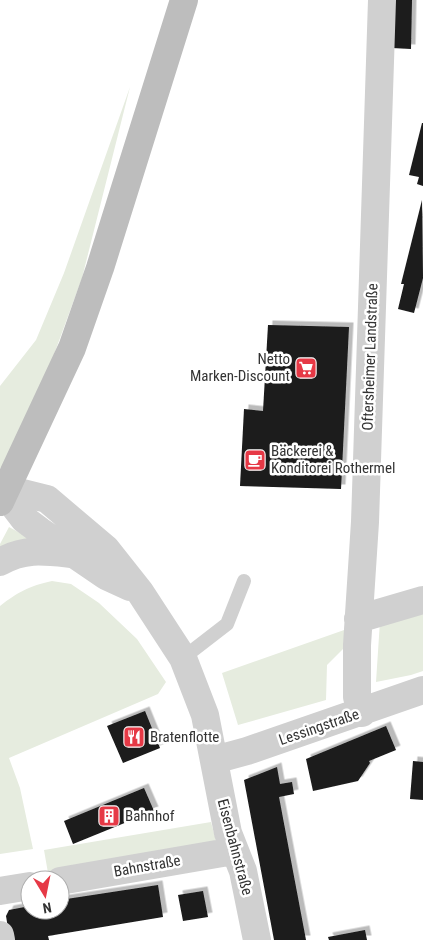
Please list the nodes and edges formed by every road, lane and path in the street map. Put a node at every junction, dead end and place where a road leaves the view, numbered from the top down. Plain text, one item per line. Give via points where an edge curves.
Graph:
1 (184, 0) edge
2 (382, 0) edge
3 (2, 492) edge
4 (77, 556) junction
5 (0, 562) edge
6 (244, 580) dead end
7 (140, 592) junction
8 (423, 600) edge
9 (358, 619) junction
10 (184, 658) junction
11 (423, 690) edge
12 (362, 713) junction
13 (214, 760) junction
14 (234, 850) junction
15 (70, 879) edge
16 (20, 888) edge
17 (0, 891) edge
18 (0, 935) edge
19 (1, 940) edge
20 (256, 940) edge

1 - 3 main road via 75,339
2 - 9 street, Oftersheimer Landstraße via 365,522
3 - 4 street via 24,519
3 - 7 street, Eisenbahnstraße via 47,499 106,549
4 - 5 street via 41,550 12,554
4 - 7 street via 106,576
6 - 10 lane via 226,624
7 - 10 street, Eisenbahnstraße
8 - 9 street
9 - 12 street, Oftersheimer Landstraße via 357,697
10 - 13 street, Eisenbahnstraße via 205,714
11 - 12 street, Lessingstraße
12 - 13 street, Lessingstraße
13 - 14 street, Eisenbahnstraße
14 - 15 street, Bahnstraße
14 - 20 street, Eisenbahnstraße via 243,871
16 - 17 street
18 - 19 street

